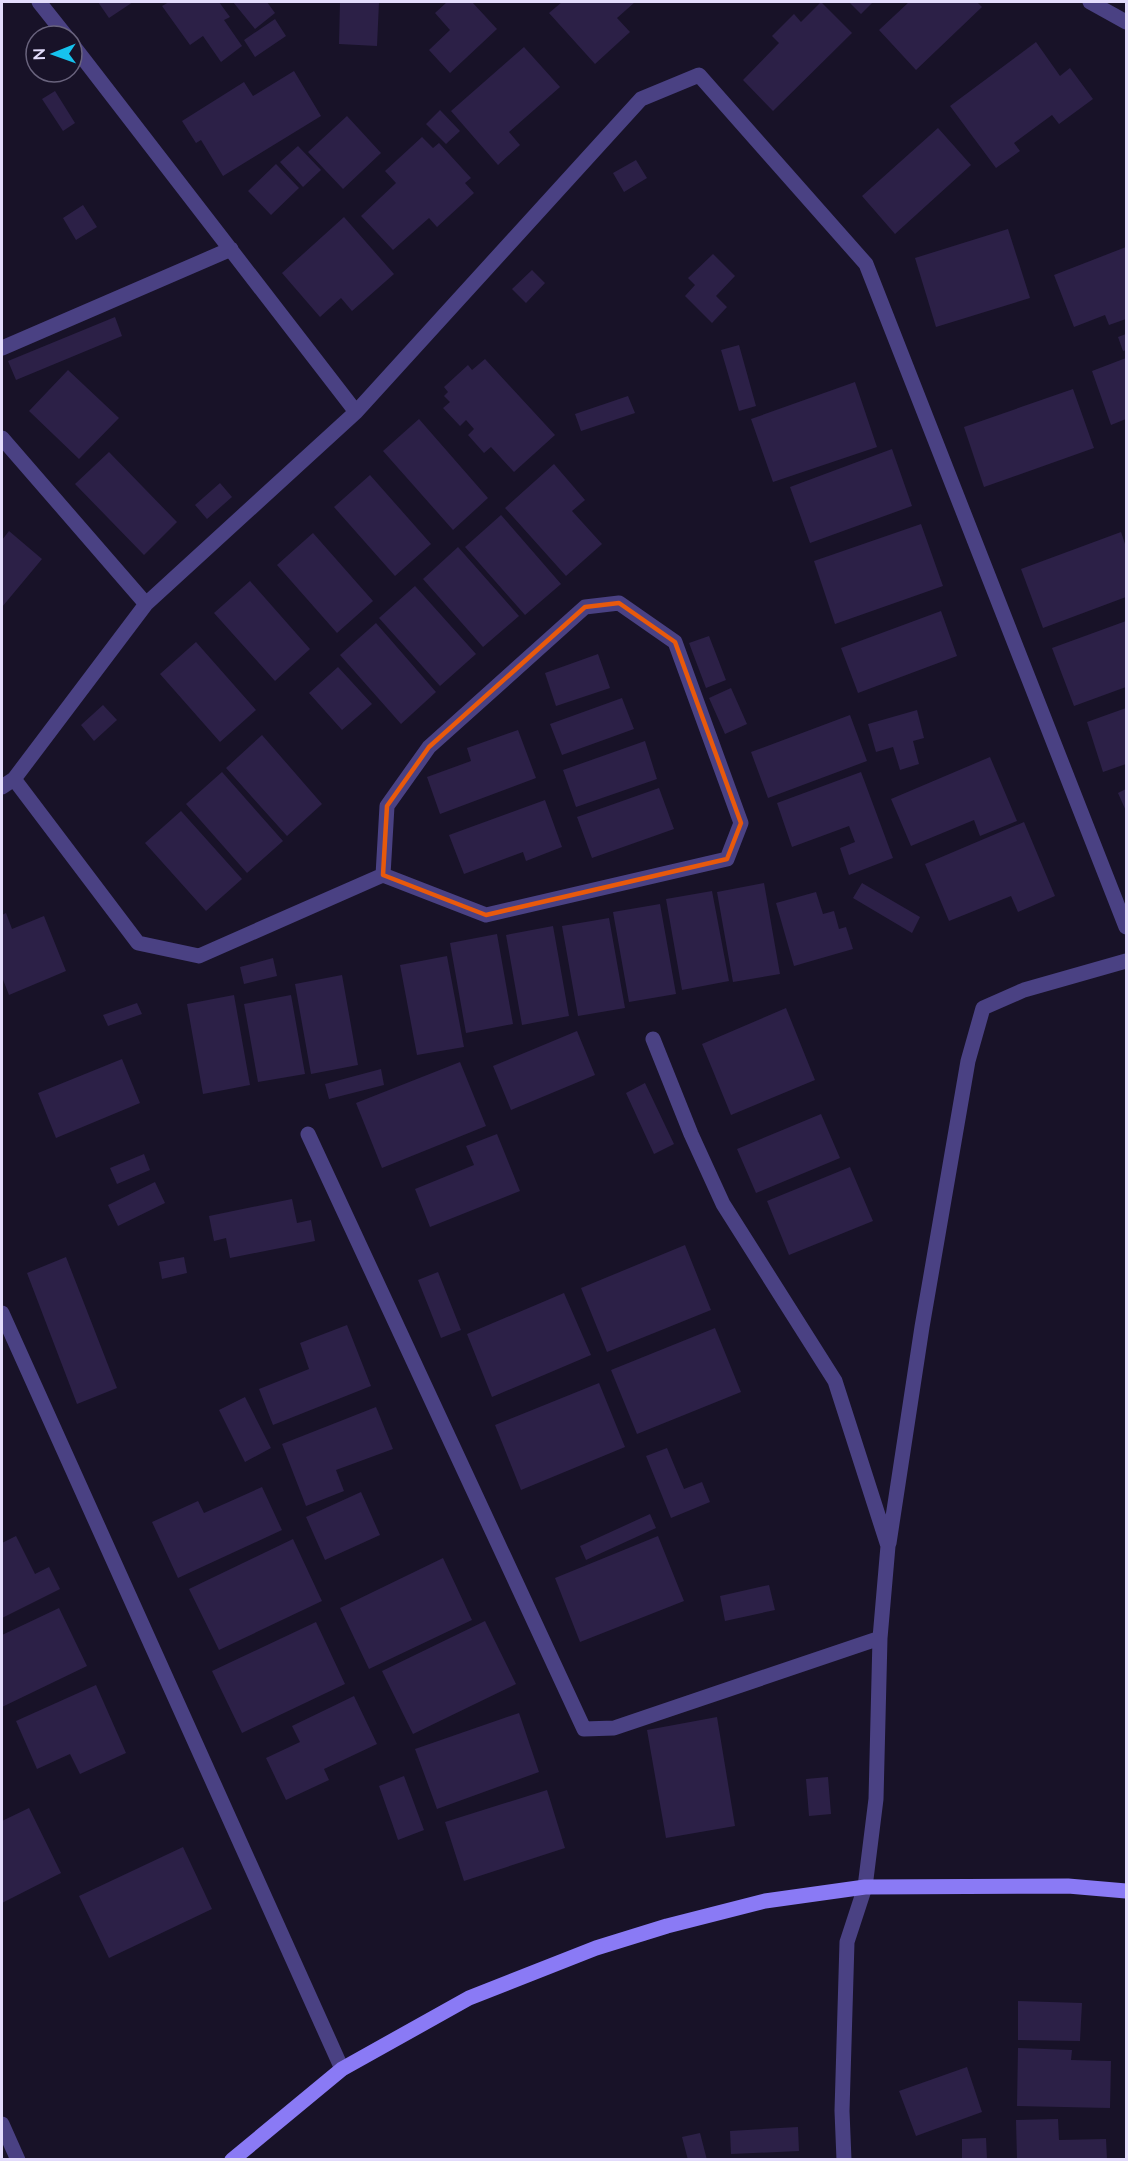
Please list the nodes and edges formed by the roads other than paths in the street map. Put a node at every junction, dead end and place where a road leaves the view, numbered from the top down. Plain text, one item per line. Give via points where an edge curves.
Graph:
1 (39, 2) edge
2 (1090, 2) edge
3 (1126, 22) edge
4 (56, 24) edge
5 (84, 59) edge
6 (231, 249) junction
7 (2, 348) edge
8 (356, 412) junction
9 (2, 438) edge
10 (146, 604) junction
11 (8, 783) edge
12 (383, 875) junction
13 (1126, 927) edge
14 (1126, 961) edge
15 (653, 1039) dead end
16 (308, 1134) dead end
17 (2, 1313) edge
18 (888, 1546) junction
19 (880, 1638) junction
20 (866, 1887) junction
21 (1126, 1891) edge
22 (342, 2069) junction
23 (2, 2124) edge
24 (18, 2160) edge
25 (232, 2160) edge
26 (844, 2160) edge

1 - 4 street
2 - 3 street
5 - 6 street
6 - 7 street
6 - 8 street
8 - 10 street
8 - 13 street via 641,99 699,75 866,264
9 - 10 street
10 - 11 street
11 - 12 street via 138,943 199,956
12 - 12 street via 486,915 727,860 741,823 675,642 619,603 585,607 429,747 387,806
14 - 18 street via 1024,990 983,1008 968,1061
15 - 18 street via 723,1204 835,1381
16 - 19 street via 584,1729 614,1728
17 - 22 street
18 - 19 street
19 - 20 street via 876,1799
20 - 21 street via 1068,1886
20 - 22 street via 765,1901 596,1948 469,1998
20 - 26 street via 847,1941
22 - 25 street
23 - 24 street

